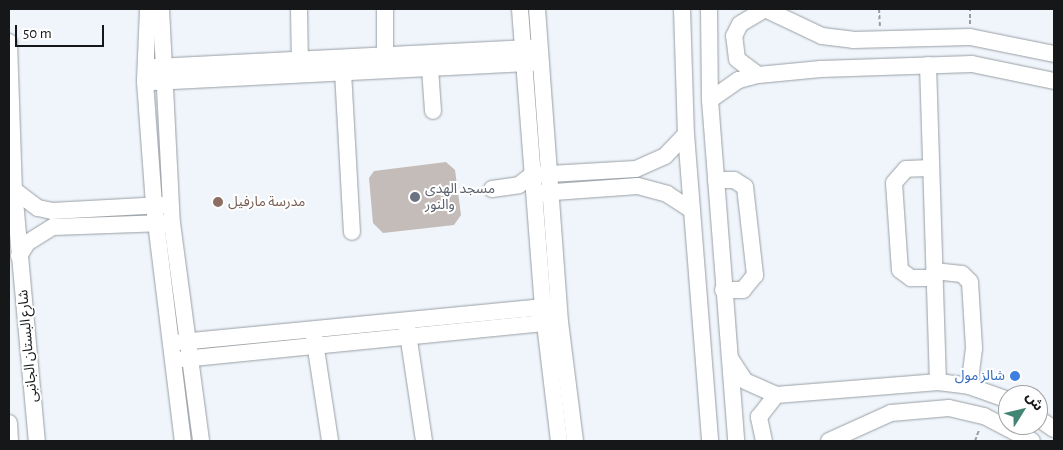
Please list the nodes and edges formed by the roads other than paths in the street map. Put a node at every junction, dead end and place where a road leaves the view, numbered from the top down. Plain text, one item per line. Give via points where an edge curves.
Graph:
1 (148, 9) edge
2 (161, 9) edge
3 (299, 9) edge
4 (385, 9) edge
5 (520, 9) edge
6 (537, 9) edge
7 (682, 9) edge
8 (709, 9) edge
9 (765, 9) edge
10 (9, 42) edge
11 (1050, 50) edge
12 (539, 55) junction
13 (522, 56) junction
14 (385, 63) junction
15 (928, 65) junction
16 (300, 67) junction
17 (430, 68) junction
18 (343, 72) junction
19 (146, 74) junction
20 (163, 74) junction
21 (758, 75) junction
22 (1054, 82) edge
23 (710, 100) junction
24 (433, 111) dead end
25 (686, 134) junction
26 (931, 168) junction
27 (549, 174) junction
28 (716, 180) junction
29 (534, 186) junction
30 (492, 189) dead end
31 (14, 190) junction
32 (170, 205) junction
33 (154, 206) junction
34 (692, 210) junction
35 (172, 222) junction
36 (155, 223) junction
37 (352, 232) dead end
38 (19, 256) junction
39 (934, 275) junction
40 (696, 277) junction
41 (722, 283) junction
42 (552, 315) junction
43 (406, 320) junction
44 (312, 329) junction
45 (408, 337) junction
46 (181, 342) junction
47 (316, 346) junction
48 (727, 352) junction
49 (193, 358) junction
50 (176, 360) junction
51 (938, 382) junction
52 (969, 386) junction
53 (776, 395) junction
54 (998, 396) edge
55 (9, 423) edge
56 (10, 441) edge
57 (37, 441) edge
58 (183, 441) edge
59 (201, 441) edge
60 (330, 441) edge
61 (424, 441) edge
62 (559, 441) edge
63 (575, 441) edge
64 (710, 441) edge
65 (736, 441) edge
66 (764, 441) edge
67 (830, 441) edge
68 (1032, 441) edge

1 - 19 street
2 - 20 street
3 - 16 street
4 - 14 street
5 - 13 street
6 - 12 street
7 - 25 street
8 - 23 street
9 - 11 street via 822,36 881,39 970,37
9 - 21 street via 740,24 734,36 737,59
10 - 31 street, شارع البستان الجانبى
12 - 13 street
12 - 27 street
13 - 14 street
13 - 17 street
13 - 29 street
14 - 16 street
14 - 17 street
14 - 18 street
15 - 21 street
15 - 22 street via 972,64
15 - 26 street
16 - 18 street
16 - 20 street
17 - 24 street
18 - 37 street
19 - 20 street
19 - 33 street
20 - 32 street
21 - 23 street via 739,80
23 - 28 street
25 - 27 street via 665,156 636,169
25 - 34 street
26 - 39 street
26 - 39 street via 906,169 894,183 900,270 911,278
27 - 29 street
28 - 41 street
28 - 41 street via 740,182 748,193 755,276 744,290
29 - 30 street
29 - 34 street via 638,186 666,194
29 - 42 street
31 - 33 street via 38,208 52,211
31 - 38 street, شارع البستان الجانبى
32 - 33 street
32 - 35 street
33 - 36 street
34 - 40 street
35 - 36 street
35 - 46 street
36 - 38 street via 53,227 27,243
36 - 46 street
38 - 57 street, شارع البستان الجانبى
39 - 51 street
39 - 52 street via 962,274 970,282 974,348
40 - 41 street
40 - 64 street
41 - 48 street
42 - 43 street
42 - 45 street
42 - 62 street
42 - 63 street
43 - 44 street
43 - 45 street
44 - 46 street
44 - 47 street
45 - 47 street
45 - 61 street
46 - 49 street
46 - 50 street
47 - 49 street
47 - 60 street
48 - 53 street via 745,381
48 - 65 street
49 - 50 street
49 - 59 street
50 - 58 street
51 - 52 street
51 - 53 street
52 - 54 street
53 - 66 street via 760,417
55 - 56 street
67 - 68 street via 891,413 940,408 984,416

